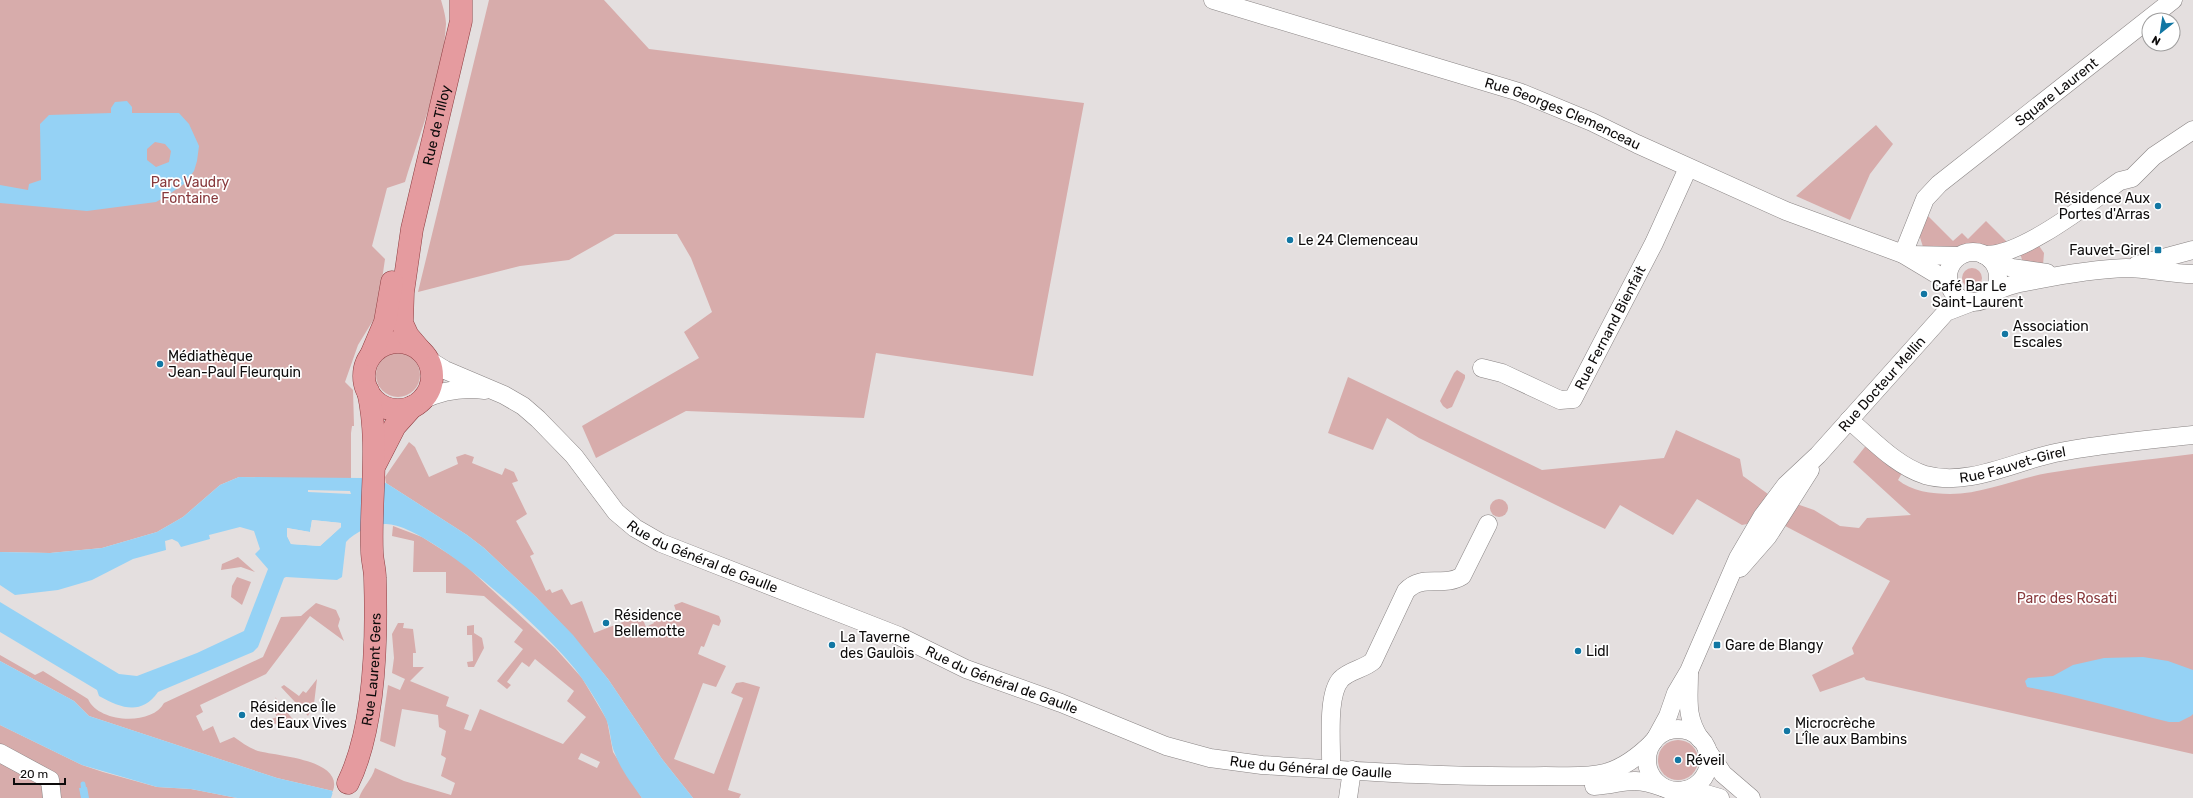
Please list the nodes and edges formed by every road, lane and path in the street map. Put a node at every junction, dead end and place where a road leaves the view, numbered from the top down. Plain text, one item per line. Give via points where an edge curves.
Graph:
1 (472, 0) edge
2 (1213, 0) edge
3 (2173, 0) edge
4 (461, 10) edge
5 (2193, 130) edge
6 (1688, 168) junction
7 (412, 229) junction
8 (2193, 250) edge
9 (1903, 254) junction
10 (1959, 256) junction
11 (1987, 257) junction
12 (2127, 268) junction
13 (2058, 274) junction
14 (2193, 274) edge
15 (1949, 283) junction
16 (1990, 295) junction
17 (1972, 302) junction
18 (1946, 312) junction
19 (424, 354) junction
20 (371, 355) junction
21 (1482, 368) dead end
22 (368, 391) junction
23 (495, 391) junction
24 (417, 404) junction
25 (1849, 420) junction
26 (2193, 435) edge
27 (375, 474) junction
28 (1488, 524) dead end
29 (1689, 671) junction
30 (1655, 740) junction
31 (1703, 743) junction
32 (0, 753) edge
33 (1331, 769) junction
34 (1352, 770) junction
35 (1512, 778) junction
36 (1662, 787) junction
37 (1685, 790) junction
38 (347, 791) edge
39 (52, 798) edge
40 (1348, 798) edge
41 (1720, 798) edge
42 (1752, 798) edge

1 - 4 main road, Rue de Tilloy
2 - 6 street, Rue Georges Clemenceau via 1505,87 1592,122
3 - 9 street, Square Laurent via 1939,184 1923,203
4 - 7 main road, Rue de Tilloy
5 - 11 street via 2154,156 2132,178 2120,181 2027,242
6 - 9 street, Rue Georges Clemenceau via 1792,214
6 - 21 street, Rue Fernand Bienfait via 1654,243 1573,399 1560,400 1497,371
7 - 19 main road, Rue de Tilloy via 401,320 408,336
7 - 20 main road, Rue de Tilloy via 392,282 385,322
8 - 12 street
9 - 10 street
9 - 15 street
10 - 11 street via 1970,252
10 - 15 street via 1951,265
11 - 13 street via 2012,268
11 - 16 street via 1998,275 1996,286
12 - 13 street
12 - 14 street
13 - 16 street via 2004,287
15 - 17 street via 1958,297
15 - 18 street
16 - 17 street
17 - 18 street
18 - 25 street, Rue Docteur Mellin
19 - 20 main road via 409,344 392,342
19 - 23 street, Rue du Général de Gaulle via 445,370
19 - 24 main road via 432,372 432,381 428,393
20 - 22 main road via 364,375
22 - 24 main road via 375,401 385,407 400,410
22 - 27 main road, Rue Laurent Gers via 372,413
23 - 24 street, Rue du Général de Gaulle via 462,389 436,394
23 - 33 street, Rue du Général de Gaulle via 515,400 538,419 574,456 607,502 626,521 643,534 670,548 899,636 966,669 1061,703 1166,746 1227,761
24 - 27 main road, Rue Laurent Gers via 395,426
25 - 26 street, Rue Fauvet-Girel via 1904,465 1917,472 1939,477 1984,473 2071,450
25 - 29 street, Rue Docteur Mellin via 1818,455 1786,485 1766,511 1744,546
27 - 38 main road, Rue Laurent Gers via 372,553 376,600 371,690 356,768
28 - 33 street via 1462,576 1448,582 1424,580 1411,586 1406,591 1373,661 1346,674 1336,686 1332,704
29 - 30 street
29 - 31 street via 1688,712
30 - 31 street via 1668,731 1678,730 1692,733
30 - 35 street, Rue du Général de Gaulle via 1628,762 1606,773
30 - 36 street via 1648,755 1648,768 1652,777
31 - 37 street via 1709,757 1707,772 1698,784
31 - 42 street via 1723,774
32 - 39 street via 50,780
33 - 34 street, Rue du Général de Gaulle
34 - 35 street, Rue du Général de Gaulle
34 - 40 street
35 - 36 street, Rue du Général de Gaulle via 1585,787 1636,780
36 - 37 street
37 - 41 street

